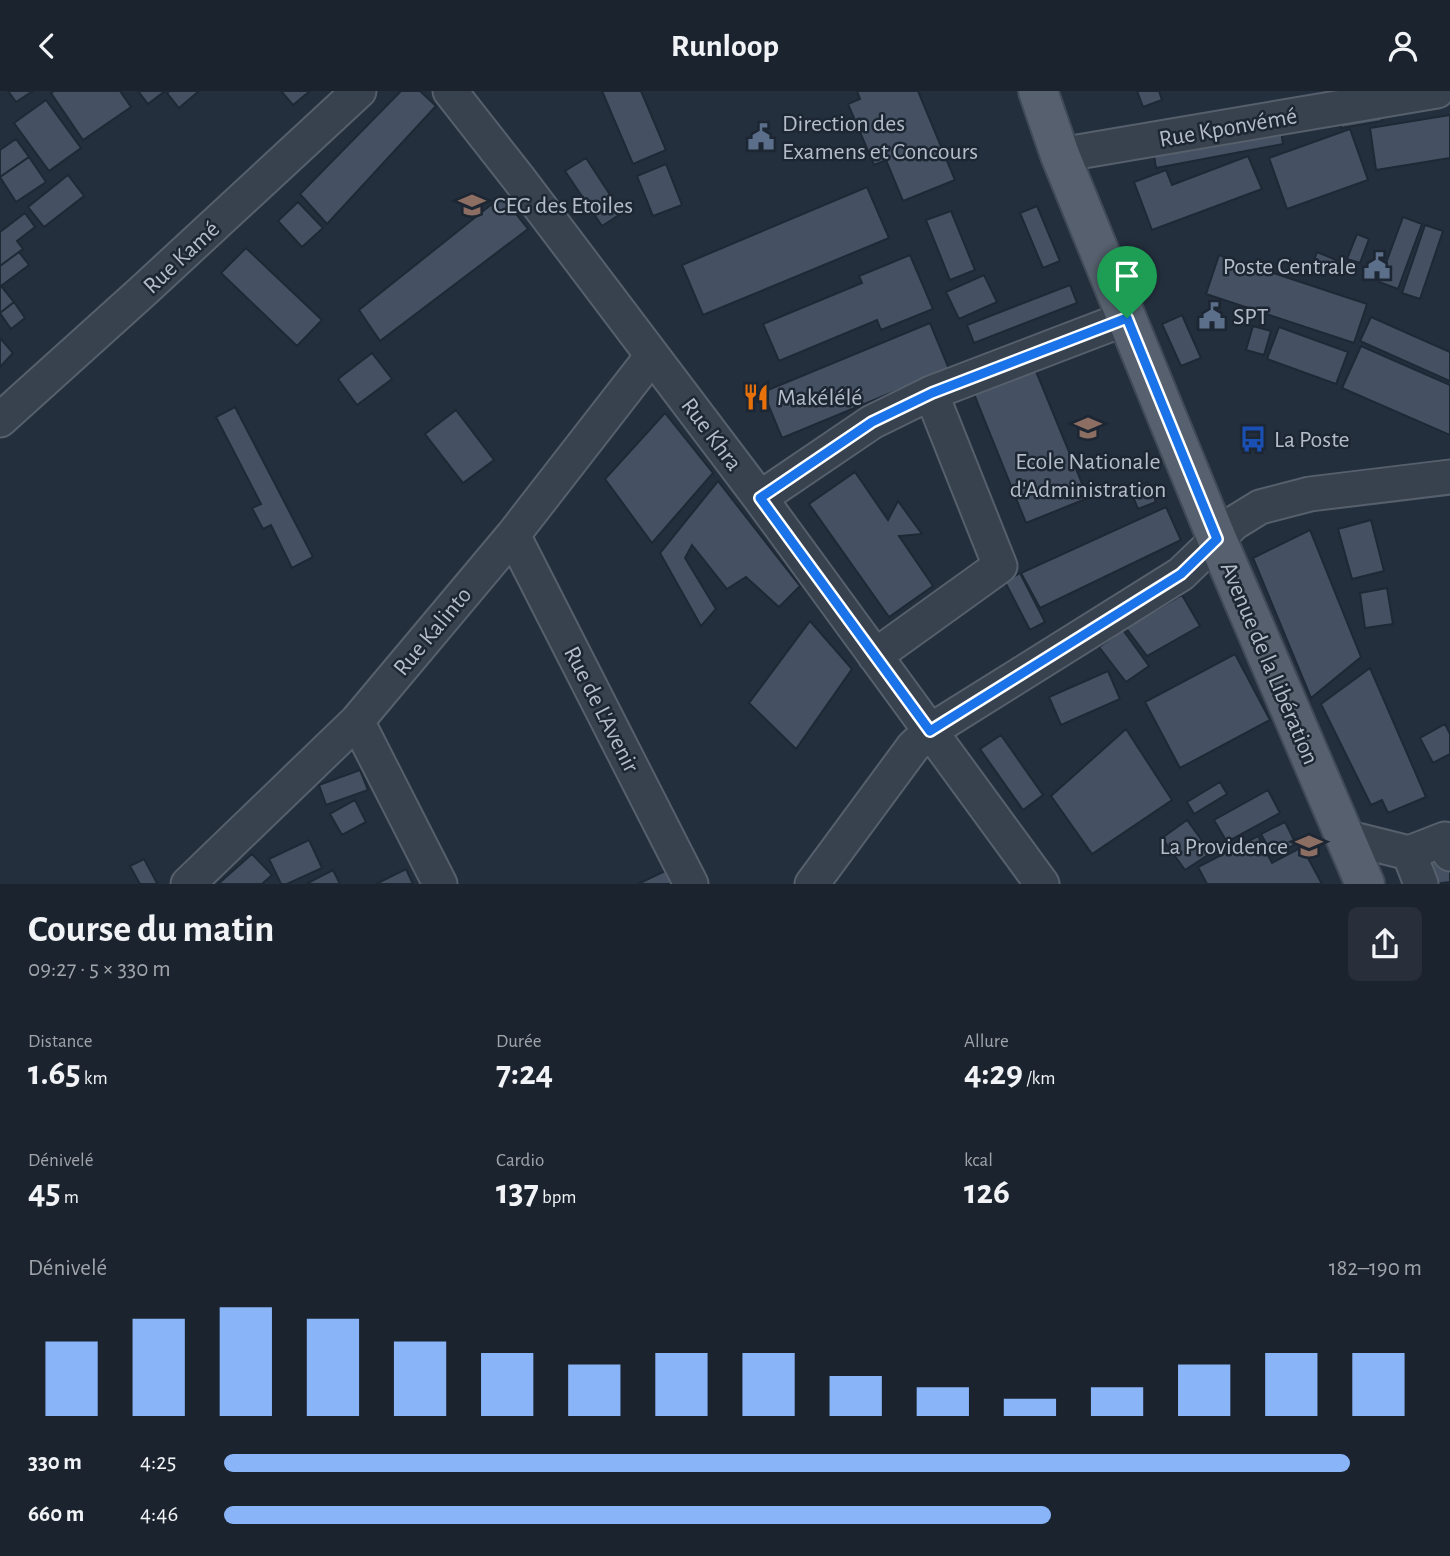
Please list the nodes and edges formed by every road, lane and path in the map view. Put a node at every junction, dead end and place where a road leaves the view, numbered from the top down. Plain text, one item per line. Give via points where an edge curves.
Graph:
1 (359, 91) edge
2 (450, 91) edge
3 (1038, 91) edge
4 (1437, 91) edge
5 (1060, 155) junction
6 (1127, 318) junction
7 (652, 356) junction
8 (932, 393) junction
9 (0, 419) edge
10 (1450, 477) edge
11 (760, 498) junction
12 (513, 535) junction
13 (1217, 539) junction
14 (875, 656) junction
15 (357, 721) junction
16 (930, 731) junction
17 (1345, 837) junction
18 (1409, 852) junction
19 (1450, 854) edge
20 (188, 884) edge
21 (440, 884) edge
22 (691, 884) edge
23 (813, 884) edge
24 (1042, 884) edge
25 (1365, 884) edge
26 (1421, 884) edge

1 - 9 street, Rue Kamé
2 - 7 street, Rue Khra
3 - 5 main road, Avenue de la Libération
4 - 5 street, Rue Kponvémé
5 - 6 main road, Avenue de la Libération
6 - 8 street
6 - 13 main road, Avenue de la Libération
7 - 11 street, Rue Khra
7 - 12 street, Rue Kalinto
8 - 11 street via 872,422
8 - 14 street via 1000,566
10 - 13 street via 1310,494 1260,507
11 - 14 street, Rue Khra
12 - 15 street, Rue Kalinto
12 - 22 street, Rue de L'Avenir
13 - 16 street via 1181,574
13 - 17 main road, Avenue de la Libération
14 - 16 street, Rue Khra
15 - 20 street, Rue Kalinto
15 - 21 street
16 - 23 street via 913,747
16 - 24 street, Rue Khra
17 - 18 street
17 - 25 main road, Avenue de la Libération
18 - 19 street via 1444,839
18 - 26 street

